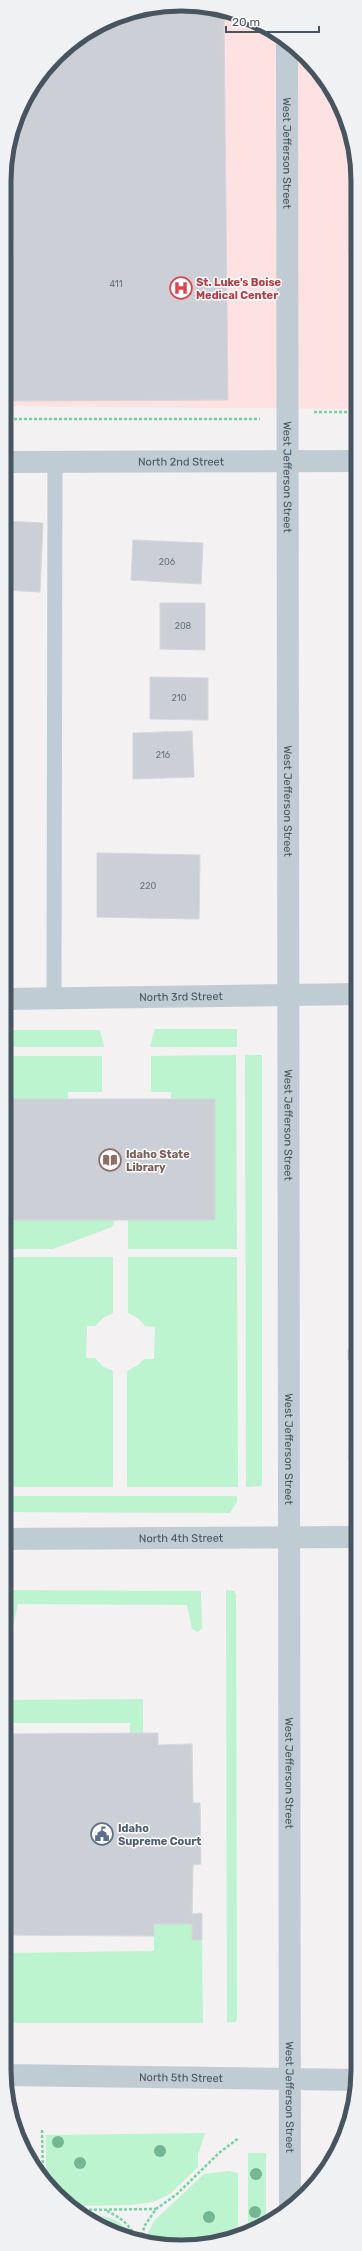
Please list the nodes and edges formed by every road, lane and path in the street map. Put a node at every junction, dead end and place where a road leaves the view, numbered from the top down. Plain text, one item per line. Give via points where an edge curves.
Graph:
1 (287, 48) edge
2 (319, 411) dead end
3 (351, 412) edge
4 (11, 419) edge
5 (266, 419) dead end
6 (288, 461) junction
7 (351, 461) edge
8 (11, 462) edge
9 (54, 462) junction
10 (288, 994) junction
11 (351, 994) edge
12 (54, 998) junction
13 (11, 1000) edge
14 (351, 1537) edge
15 (289, 1538) junction
16 (11, 1539) edge
17 (11, 2075) edge
18 (289, 2078) junction
19 (351, 2080) edge
20 (42, 2130) dead end
21 (239, 2138) dead end
22 (43, 2168) edge
23 (290, 2200) edge
24 (156, 2209) junction
25 (86, 2210) edge
26 (106, 2210) junction
27 (133, 2233) edge
28 (142, 2235) edge

1 - 6 street, West Jefferson Street
2 - 3 path
4 - 5 path
6 - 7 street, North 2nd Street
6 - 9 street, North 2nd Street
6 - 10 street, West Jefferson Street
8 - 9 street, North 2nd Street
9 - 12 lane
10 - 11 street, North 3rd Street
10 - 12 street, North 3rd Street
10 - 15 street, West Jefferson Street
12 - 13 street, North 3rd Street
14 - 15 street, North 4th Street
15 - 16 street, North 4th Street
15 - 18 street, West Jefferson Street
17 - 18 street, North 5th Street
18 - 19 street, North 5th Street
18 - 23 street, West Jefferson Street
20 - 22 path
21 - 24 path
24 - 26 path
24 - 28 path
25 - 26 path
26 - 27 path via 124,2221

